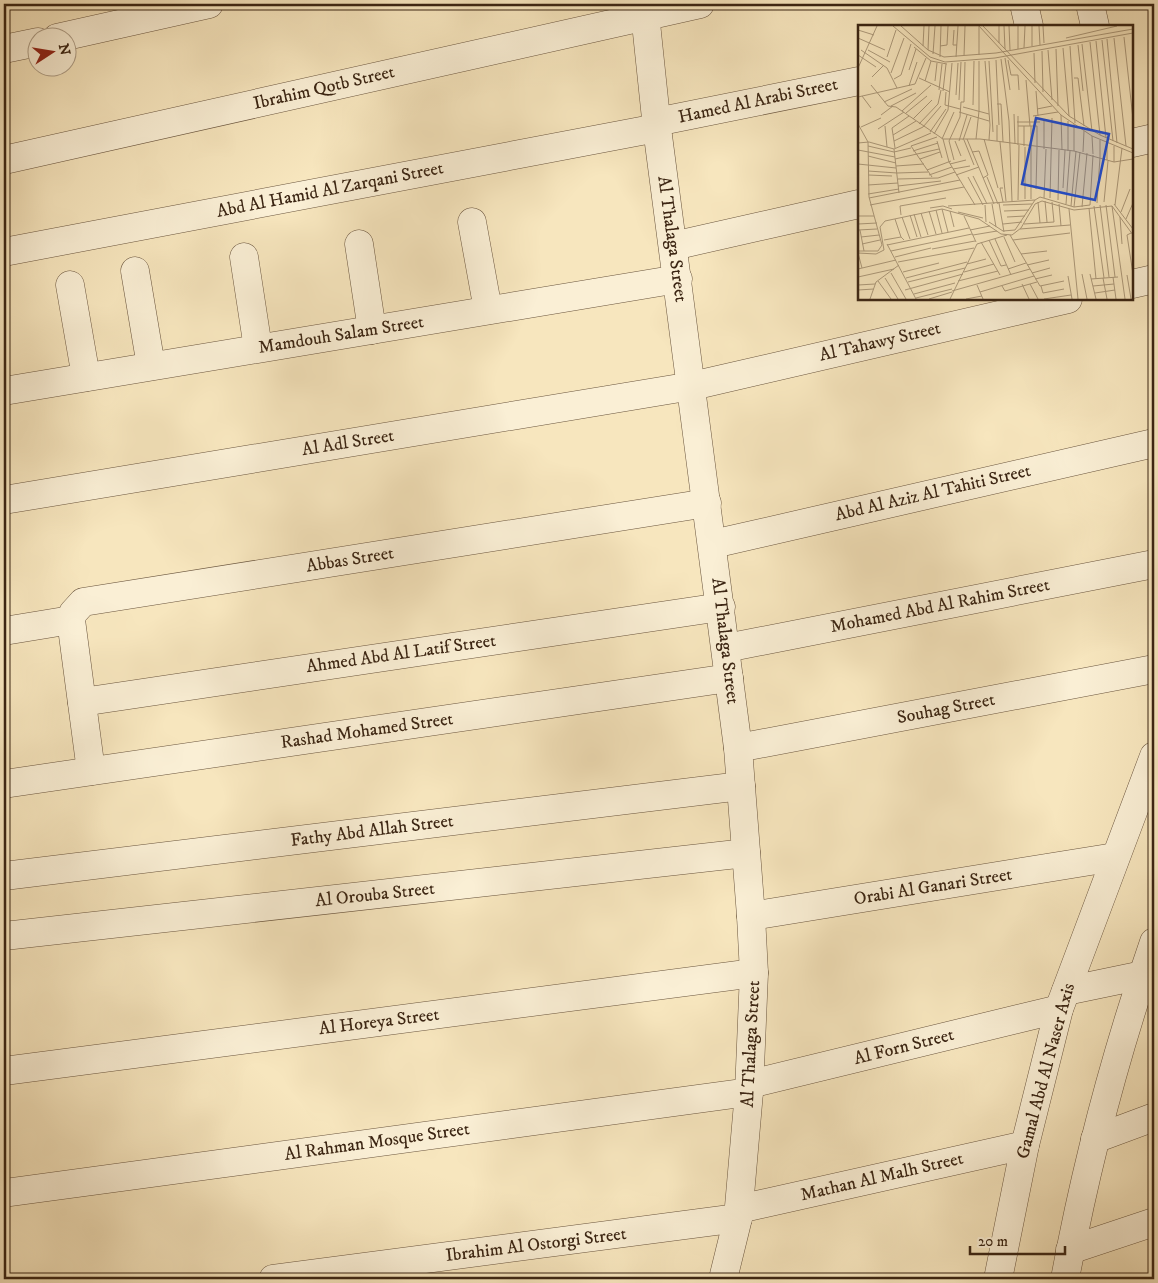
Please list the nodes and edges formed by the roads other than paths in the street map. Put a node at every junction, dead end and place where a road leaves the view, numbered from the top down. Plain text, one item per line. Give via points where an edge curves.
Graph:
1 (210, 4) edge
2 (700, 4) edge
3 (1024, 4) edge
4 (1090, 4) edge
5 (644, 10) edge
6 (1029, 25) edge
7 (1095, 25) edge
8 (78, 33) edge
9 (28, 44) edge
10 (4, 49) edge
11 (858, 81) edge
12 (657, 125) junction
13 (1154, 138) edge
14 (1133, 143) edge
15 (4, 160) edge
16 (858, 204) edge
17 (472, 222) dead end
18 (359, 244) dead end
19 (673, 246) junction
20 (4, 252) edge
21 (244, 257) dead end
22 (135, 271) dead end
23 (678, 279) junction
24 (1154, 279) edge
25 (1133, 284) edge
26 (70, 285) dead end
27 (1064, 300) edge
28 (488, 310) junction
29 (372, 330) junction
30 (258, 348) junction
31 (151, 366) junction
32 (86, 377) junction
33 (692, 386) junction
34 (4, 391) edge
35 (1154, 443) edge
36 (4, 500) edge
37 (707, 503) junction
38 (713, 544) junction
39 (1154, 564) edge
40 (721, 607) junction
41 (71, 620) junction
42 (4, 631) edge
43 (726, 648) junction
44 (1154, 669) edge
45 (729, 678) junction
46 (82, 702) junction
47 (738, 748) junction
48 (1154, 756) edge
49 (91, 771) junction
50 (4, 784) edge
51 (741, 786) junction
52 (746, 853) junction
53 (1115, 857) junction
54 (4, 876) edge
55 (751, 916) junction
56 (4, 936) edge
57 (1154, 942) edge
58 (754, 973) junction
59 (1148, 973) edge
60 (1062, 1000) junction
61 (4, 1071) edge
62 (750, 1088) junction
63 (1154, 1117) edge
64 (1095, 1139) junction
65 (1025, 1145) junction
66 (4, 1193) edge
67 (739, 1214) junction
68 (1154, 1222) edge
69 (1070, 1250) junction
70 (273, 1279) edge
71 (723, 1279) edge
72 (998, 1279) edge
73 (1065, 1279) edge

1 - 8 street
2 - 5 street, Ibrahim Qotb Street
3 - 6 street
4 - 7 street
5 - 12 street, Al Thalaga Street
5 - 15 street, Ibrahim Qotb Street
9 - 10 street
11 - 12 street, Hamed Al Arabi Street
12 - 19 street, Al Thalaga Street
12 - 20 street, Abd Al Hamid Al Zarqani Street
13 - 14 street
16 - 19 street
17 - 28 street
18 - 29 street
19 - 23 street, Al Thalaga Street
21 - 30 street
22 - 31 street
23 - 28 street, Mamdouh Salam Street
23 - 33 street, Al Thalaga Street
24 - 25 street
26 - 32 street
27 - 33 street, Al Tahawy Street
28 - 29 street, Mamdouh Salam Street
29 - 30 street, Mamdouh Salam Street
30 - 31 street, Mamdouh Salam Street
31 - 32 street, Mamdouh Salam Street
32 - 34 street, Mamdouh Salam Street
33 - 36 street, Al Adl Street
33 - 37 street, Al Thalaga Street
35 - 38 street, Abd Al Aziz Al Tahiti Street
37 - 38 street, Al Thalaga Street
37 - 41 street, Abbas Street via 83,602
38 - 40 street, Al Thalaga Street
39 - 43 street, Mohamed Abd Al Rahim Street
40 - 43 street, Al Thalaga Street
40 - 46 street, Ahmed Abd Al Latif Street
41 - 42 street
41 - 46 street
43 - 45 street, Al Thalaga Street
44 - 47 street, Souhag Street
45 - 47 street, Al Thalaga Street
45 - 49 street, Rashad Mohamed Street
46 - 49 street
47 - 51 street, Al Thalaga Street
48 - 53 street, Gamal Abd Al Naser Axis
49 - 50 street, Rashad Mohamed Street
51 - 52 street, Al Thalaga Street
51 - 54 street, Fathy Abd Allah Street
52 - 55 street, Al Thalaga Street
52 - 56 street, Al Orouba Street
53 - 55 street, Orabi Al Ganari Street
53 - 60 street, Gamal Abd Al Naser Axis
55 - 58 street, Al Thalaga Street
57 - 59 street
58 - 61 street, Al Horeya Street
58 - 62 street, Al Thalaga Street
59 - 60 street, Al Forn Street
59 - 64 street
60 - 62 street, Al Forn Street
60 - 65 street, Gamal Abd Al Naser Axis
62 - 66 street, Al Rahman Mosque Street
62 - 67 street, Al Thalaga Street
63 - 64 street
64 - 69 street
65 - 67 street, Mathan Al Malh Street
65 - 72 street, Gamal Abd Al Naser Axis
67 - 70 street, Ibrahim Al Ostorgi Street
67 - 71 street, Al Thalaga Street
68 - 69 street
69 - 73 street

